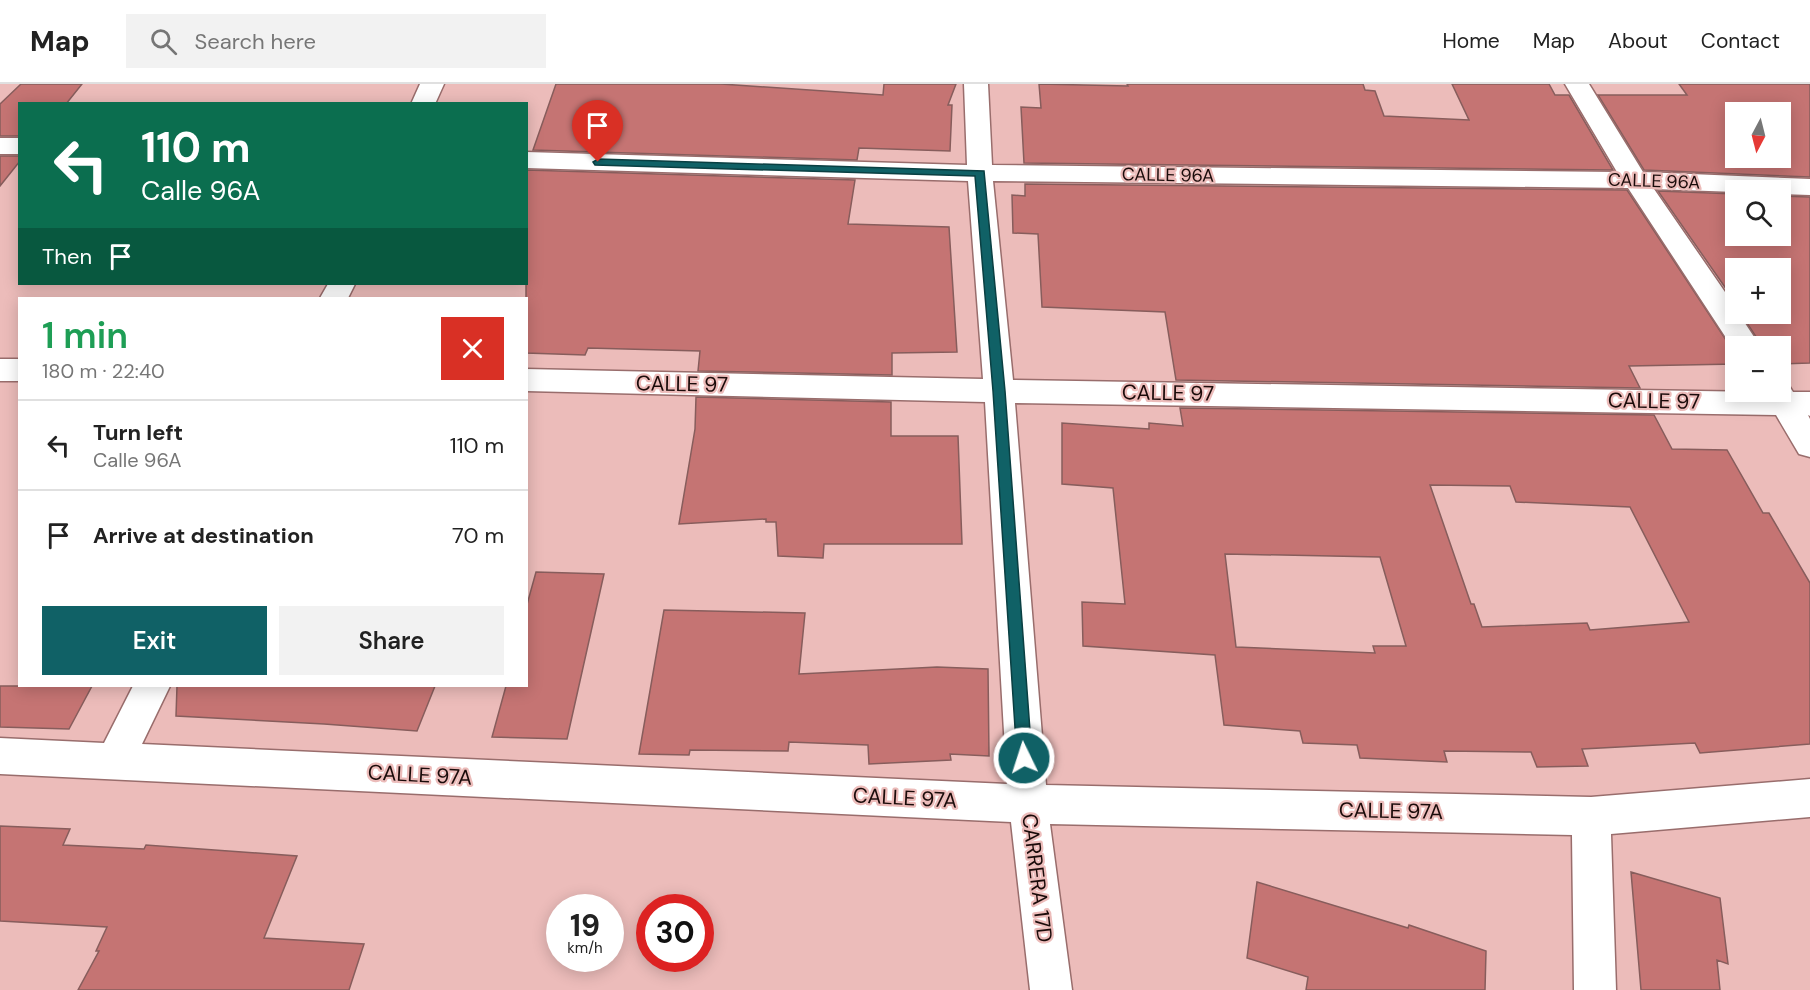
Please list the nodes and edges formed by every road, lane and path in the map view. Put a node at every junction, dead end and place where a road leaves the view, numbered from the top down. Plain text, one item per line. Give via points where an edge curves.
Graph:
1 (432, 84) edge
2 (976, 84) edge
3 (1577, 84) edge
4 (424, 102) edge
5 (0, 146) edge
6 (18, 146) edge
7 (528, 160) edge
8 (980, 173) junction
9 (1635, 180) junction
10 (1810, 187) edge
11 (1739, 336) edge
12 (0, 370) edge
13 (18, 370) edge
14 (528, 380) edge
15 (999, 391) junction
16 (1725, 399) edge
17 (1791, 400) edge
18 (1810, 445) edge
19 (152, 687) edge
20 (0, 756) edge
21 (115, 761) junction
22 (1810, 798) edge
23 (1028, 804) junction
24 (1592, 816) junction
25 (1050, 990) edge
26 (1595, 990) edge

1 - 4 street
2 - 8 street, CARRERA 17D
3 - 9 street
5 - 6 street
7 - 8 street, CALLE 96A
8 - 9 street, CALLE 96A
8 - 15 street, CARRERA 17D
9 - 10 street, CALLE 96A
9 - 11 street
12 - 13 street
14 - 15 street, CALLE 97
15 - 16 street, CALLE 97
15 - 23 street, CARRERA 17D
17 - 18 street
19 - 21 street
20 - 21 street, CALLE 97A
21 - 23 street, CALLE 97A
22 - 24 street, CALLE 97A
23 - 24 street, CALLE 97A
23 - 25 street, CARRERA 17D
24 - 26 street

